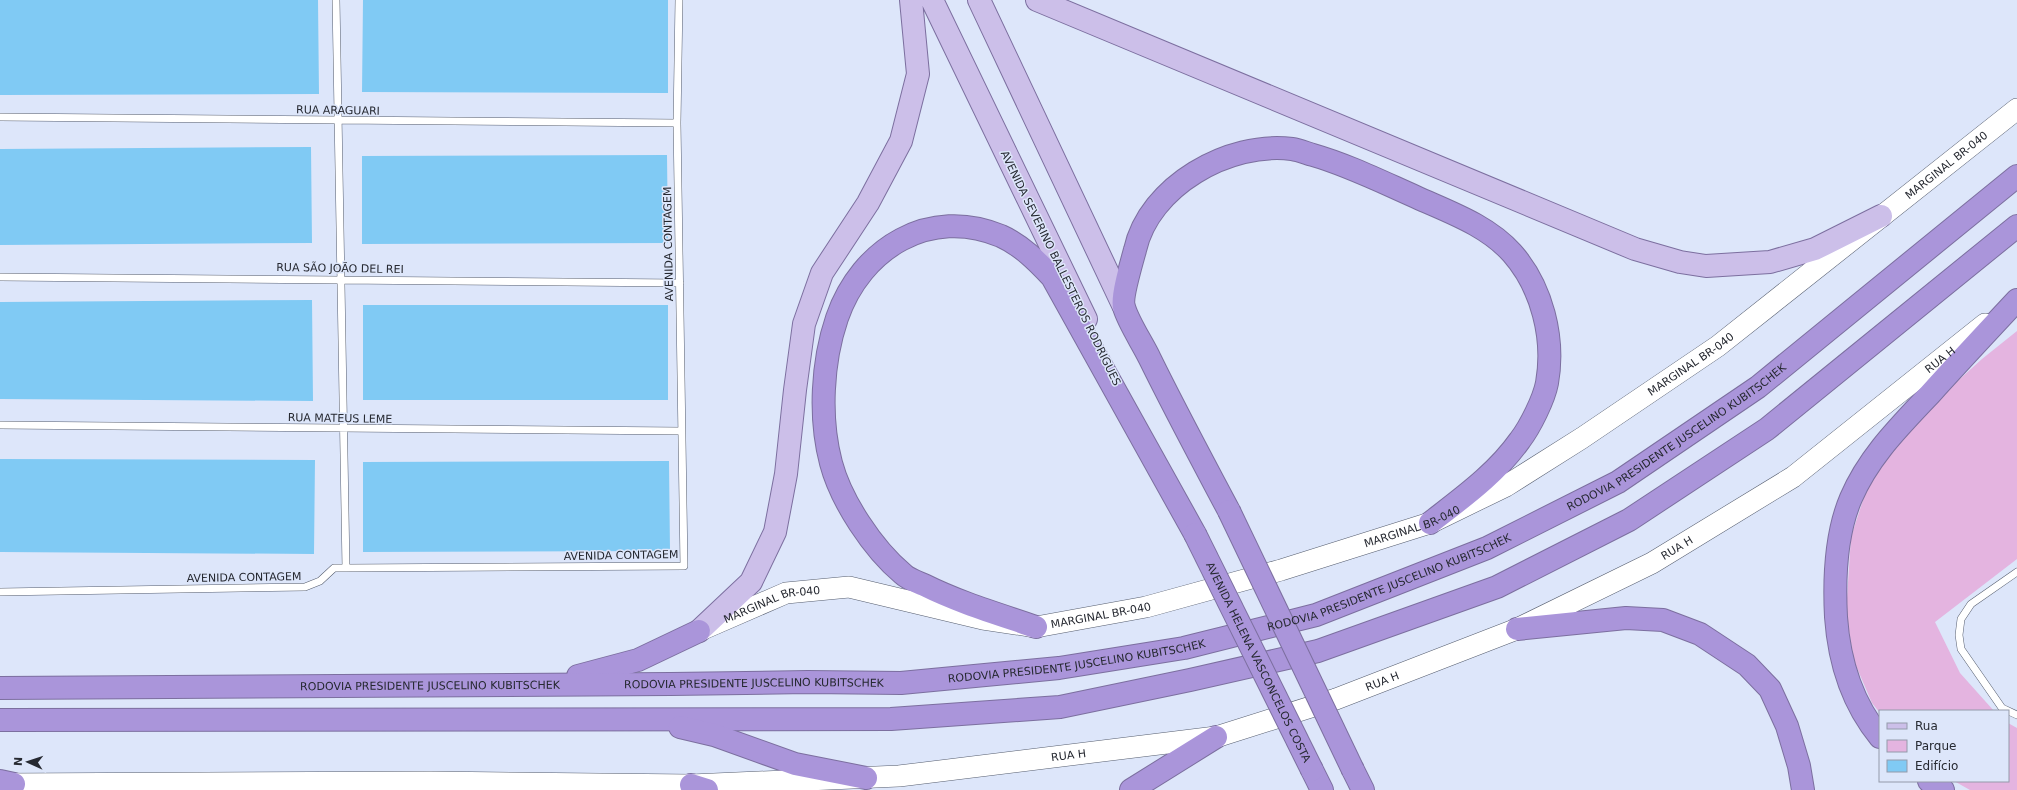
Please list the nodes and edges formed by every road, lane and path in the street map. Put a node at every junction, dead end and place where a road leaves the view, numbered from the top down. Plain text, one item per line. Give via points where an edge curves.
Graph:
1 (336, 0) edge
2 (679, 0) edge
3 (911, 0) edge
4 (932, 0) edge
5 (979, 0) edge
6 (1037, 0) edge
7 (2017, 109) edge
8 (0, 117) edge
9 (340, 121) junction
10 (677, 123) junction
11 (2017, 176) edge
12 (1881, 216) junction
13 (2017, 226) edge
14 (0, 277) edge
15 (342, 279) junction
16 (680, 283) junction
17 (2017, 299) edge
18 (1123, 305) junction
19 (0, 425) edge
20 (344, 429) junction
21 (681, 431) junction
22 (1150, 450) junction
23 (1430, 523) junction
24 (1195, 534) joint
25 (346, 568) junction
26 (2017, 572) edge
27 (0, 592) edge
28 (1036, 627) junction
29 (1517, 629) junction
30 (699, 631) junction
31 (548, 684) junction
32 (0, 688) edge
33 (2006, 710) edge
34 (642, 719) junction
35 (0, 720) edge
36 (1879, 735) edge
37 (1216, 737) junction
38 (866, 778) junction
39 (1931, 782) edge
40 (5, 783) edge
41 (432, 786) edge
42 (699, 788) edge
43 (1131, 790) edge
44 (1322, 790) edge
45 (1363, 790) edge
46 (1803, 790) edge
47 (1943, 790) edge

1 - 9 lane
2 - 10 lane, AVENIDA CONTAGEM
3 - 30 main road via 918,74 901,141 868,203 822,273 804,324 786,474 775,532 751,582
4 - 22 main road, AVENIDA SEVERINO BALLESTEROS RODRIGUES
5 - 18 main road
6 - 12 main road via 1634,249 1680,262 1706,266 1770,262 1815,249
7 - 12 main road, MARGINAL BR-040
8 - 9 lane, RUA ARAGUARI
9 - 10 lane, RUA ARAGUARI
9 - 15 lane
10 - 16 lane, AVENIDA CONTAGEM
11 - 31 highway, RODOVIA PRESIDENTE JUSCELINO KUBITSCHEK via 1758,387 1618,482 1487,548 1316,615 1176,649 1059,668 901,683
12 - 23 main road, MARGINAL BR-040 via 1718,346 1506,486
13 - 34 highway via 1767,429 1630,520 1497,587 1318,651 1060,707 891,719
14 - 15 lane, RUA SÃO JOÃO DEL REI
15 - 16 lane, RUA SÃO JOÃO DEL REI
15 - 20 lane
16 - 21 lane, AVENIDA CONTAGEM
17 - 29 main road, RUA H via 1793,477 1652,563
17 - 36 highway via 1880,447 1851,498 1839,543 1835,592 1838,638 1844,669 1857,700
18 - 23 highway via 1136,243 1145,222 1160,200 1184,178 1229,157 1265,149 1293,149 1358,171 1469,221 1492,236 1511,252 1525,271 1539,299 1546,322 1549,353 1547,384 1535,414 1520,440 1488,477
18 - 45 highway, bridge via 1229,511
19 - 20 lane, RUA MATEUS LEME
20 - 21 lane, RUA MATEUS LEME
20 - 25 lane
21 - 25 lane, AVENIDA CONTAGEM via 684,566
22 - 24 highway, AVENIDA SEVERINO BALLESTEROS RODRIGUES
22 - 28 highway via 1052,277 1030,254 1001,236 970,227 922,229 895,243 873,259 852,288 837,317 828,352 824,425 831,464 848,506 870,539 904,575 944,595
23 - 28 main road, MARGINAL BR-040 via 1281,570 1146,607
24 - 44 highway, AVENIDA HELENA VASCONCELOS COSTA, bridge
25 - 27 lane, AVENIDA CONTAGEM via 334,568 320,581 306,587
26 - 33 lane via 1971,604 1961,619 1959,635 1961,649 2002,708
28 - 30 main road, MARGINAL BR-040 via 983,619 849,587 786,593
29 - 37 main road, RUA H via 1336,699
29 - 46 highway via 1626,618 1663,620 1700,634 1747,665 1770,689 1787,726
30 - 31 highway via 638,660
31 - 32 highway, RODOVIA PRESIDENTE JUSCELINO KUBITSCHEK
34 - 35 highway
34 - 38 highway via 714,735 795,764
37 - 38 main road, RUA H
37 - 43 highway
38 - 42 main road, RUA H
39 - 47 highway
40 - 41 main road, RUA H
41 - 42 main road, RUA H

